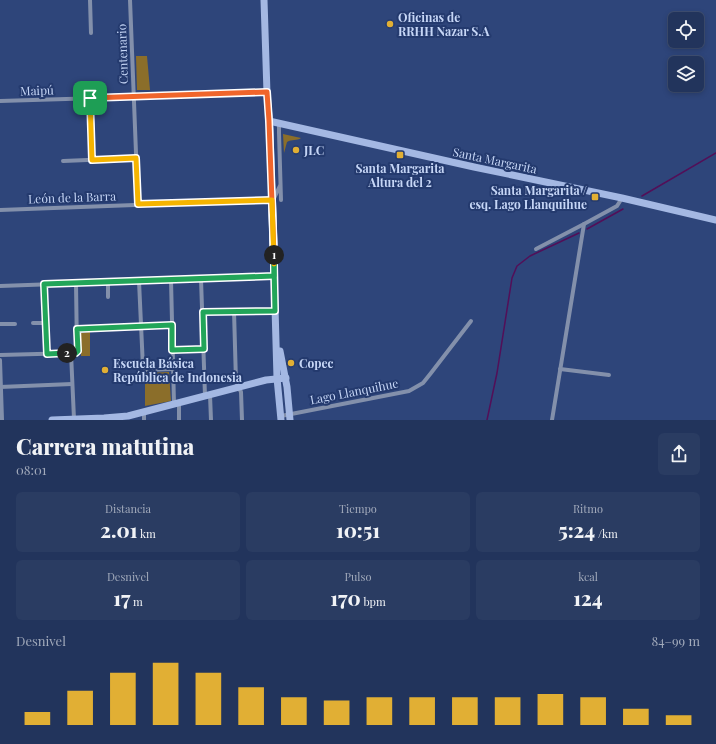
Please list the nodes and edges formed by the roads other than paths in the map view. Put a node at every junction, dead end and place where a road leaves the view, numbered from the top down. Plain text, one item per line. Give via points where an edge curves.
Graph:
1 (90, 0) edge
2 (130, 0) edge
3 (264, 0) edge
4 (90, 33) dead end
5 (267, 92) junction
6 (134, 97) junction
7 (90, 98) junction
8 (0, 101) edge
9 (269, 121) junction
10 (279, 124) junction
11 (136, 158) junction
12 (92, 160) junction
13 (63, 161) dead end
14 (280, 186) junction
15 (622, 198) junction
16 (272, 200) junction
17 (281, 200) dead end
18 (138, 204) junction
19 (0, 210) edge
20 (716, 220) edge
21 (584, 224) junction
22 (536, 249) dead end
23 (274, 276) junction
24 (202, 279) junction
25 (171, 280) junction
26 (139, 281) junction
27 (108, 282) junction
28 (76, 283) junction
29 (44, 284) junction
30 (0, 286) edge
31 (108, 297) dead end
32 (234, 311) junction
33 (275, 311) junction
34 (203, 312) junction
35 (471, 321) dead end
36 (33, 323) dead end
37 (46, 323) junction
38 (0, 324) edge
39 (15, 324) dead end
40 (172, 325) junction
41 (141, 326) junction
42 (77, 329) junction
43 (276, 334) junction
44 (204, 349) junction
45 (172, 350) junction
46 (72, 353) junction
47 (47, 354) junction
48 (0, 355) edge
49 (0, 360) edge
50 (173, 369) junction
51 (560, 369) junction
52 (609, 376) dead end
53 (277, 378) junction
54 (286, 378) junction
55 (72, 384) junction
56 (0, 387) edge
57 (238, 388) junction
58 (208, 396) junction
59 (176, 404) junction
60 (144, 412) junction
61 (290, 417) edge
62 (281, 418) edge
63 (74, 419) edge
64 (2, 420) edge
65 (52, 420) edge
66 (144, 420) edge
67 (180, 420) edge
68 (211, 420) edge
69 (242, 420) edge
70 (552, 420) edge

1 - 4 street
2 - 6 street, Centenario
3 - 5 main road
5 - 6 street, Maipú
5 - 9 main road
6 - 7 street, Maipú
6 - 11 street, Centenario
7 - 8 street, Maipú
7 - 12 street
9 - 10 main road, Santa Margarita
9 - 16 main road
10 - 14 street
10 - 15 main road, Santa Margarita
11 - 12 street
11 - 18 street, Centenario
12 - 13 street
14 - 16 street
14 - 17 street
15 - 20 main road, Santa Margarita
15 - 21 street via 617,206
16 - 18 street, León de la Barra
16 - 23 main road
18 - 19 street, León de la Barra
21 - 22 street
21 - 51 street
23 - 24 street
23 - 33 main road
24 - 25 street
24 - 34 street
25 - 26 street
25 - 40 street
26 - 27 street
26 - 41 street
27 - 28 street
27 - 31 street
28 - 29 street
28 - 42 street
29 - 30 street
29 - 37 street
32 - 33 street
32 - 34 street
32 - 57 street
33 - 43 main road
34 - 44 street
35 - 61 street, Lago Llanquihue via 432,373 423,383 409,391
36 - 37 street
37 - 47 street
38 - 39 street
40 - 41 street
40 - 45 street
41 - 42 street
41 - 50 street via 143,368
42 - 46 street via 77,352
43 - 53 main road
43 - 54 main road
44 - 45 street
44 - 58 street
45 - 50 street
46 - 47 street
46 - 55 street
47 - 48 street
49 - 56 street
50 - 59 street
51 - 52 street
51 - 70 street
53 - 54 main road
53 - 57 main road
53 - 62 main road
54 - 61 main road
55 - 56 street
55 - 63 street
56 - 64 street
57 - 58 main road
57 - 69 street via 241,392
58 - 59 main road
58 - 68 street
59 - 60 main road
59 - 67 street
60 - 63 main road via 115,418
60 - 66 street
61 - 62 street, Lago Llanquihue
63 - 65 main road

